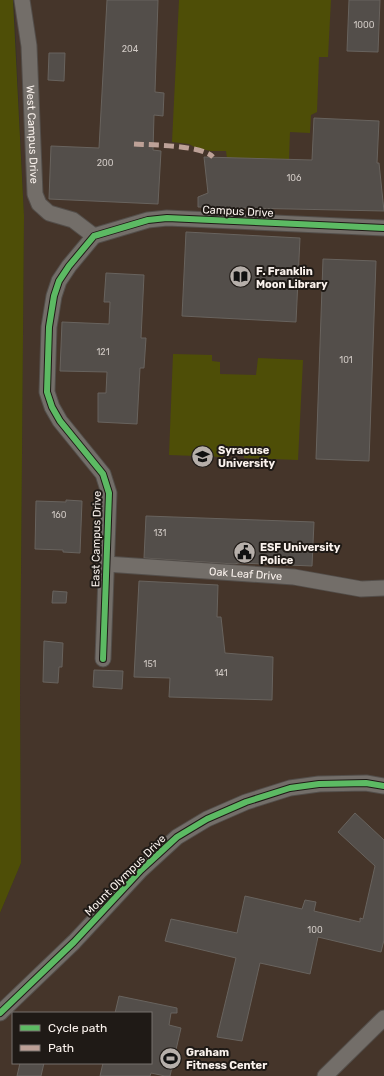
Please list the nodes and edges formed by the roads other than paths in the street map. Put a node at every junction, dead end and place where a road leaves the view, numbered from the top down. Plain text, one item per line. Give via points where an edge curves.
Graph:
1 (22, 0) edge
2 (384, 228) edge
3 (94, 236) junction
4 (106, 564) junction
5 (384, 588) edge
6 (103, 659) dead end
7 (384, 786) edge
8 (0, 1013) edge
9 (384, 1018) edge
10 (325, 1076) edge

1 - 3 street, West Campus Drive via 29,46 35,194 39,204 49,213 73,220
2 - 3 street, Campus Drive via 166,218 148,220
3 - 4 street, East Campus Drive via 69,266 54,296 49,327 47,392 60,421 103,474 109,493
4 - 5 street, Oak Leaf Drive via 294,577 361,589
4 - 6 street, East Campus Drive
7 - 8 street, Mount Olympus Drive via 366,783 319,784 290,788 246,802 206,819 177,837 141,870 74,942
9 - 10 street

